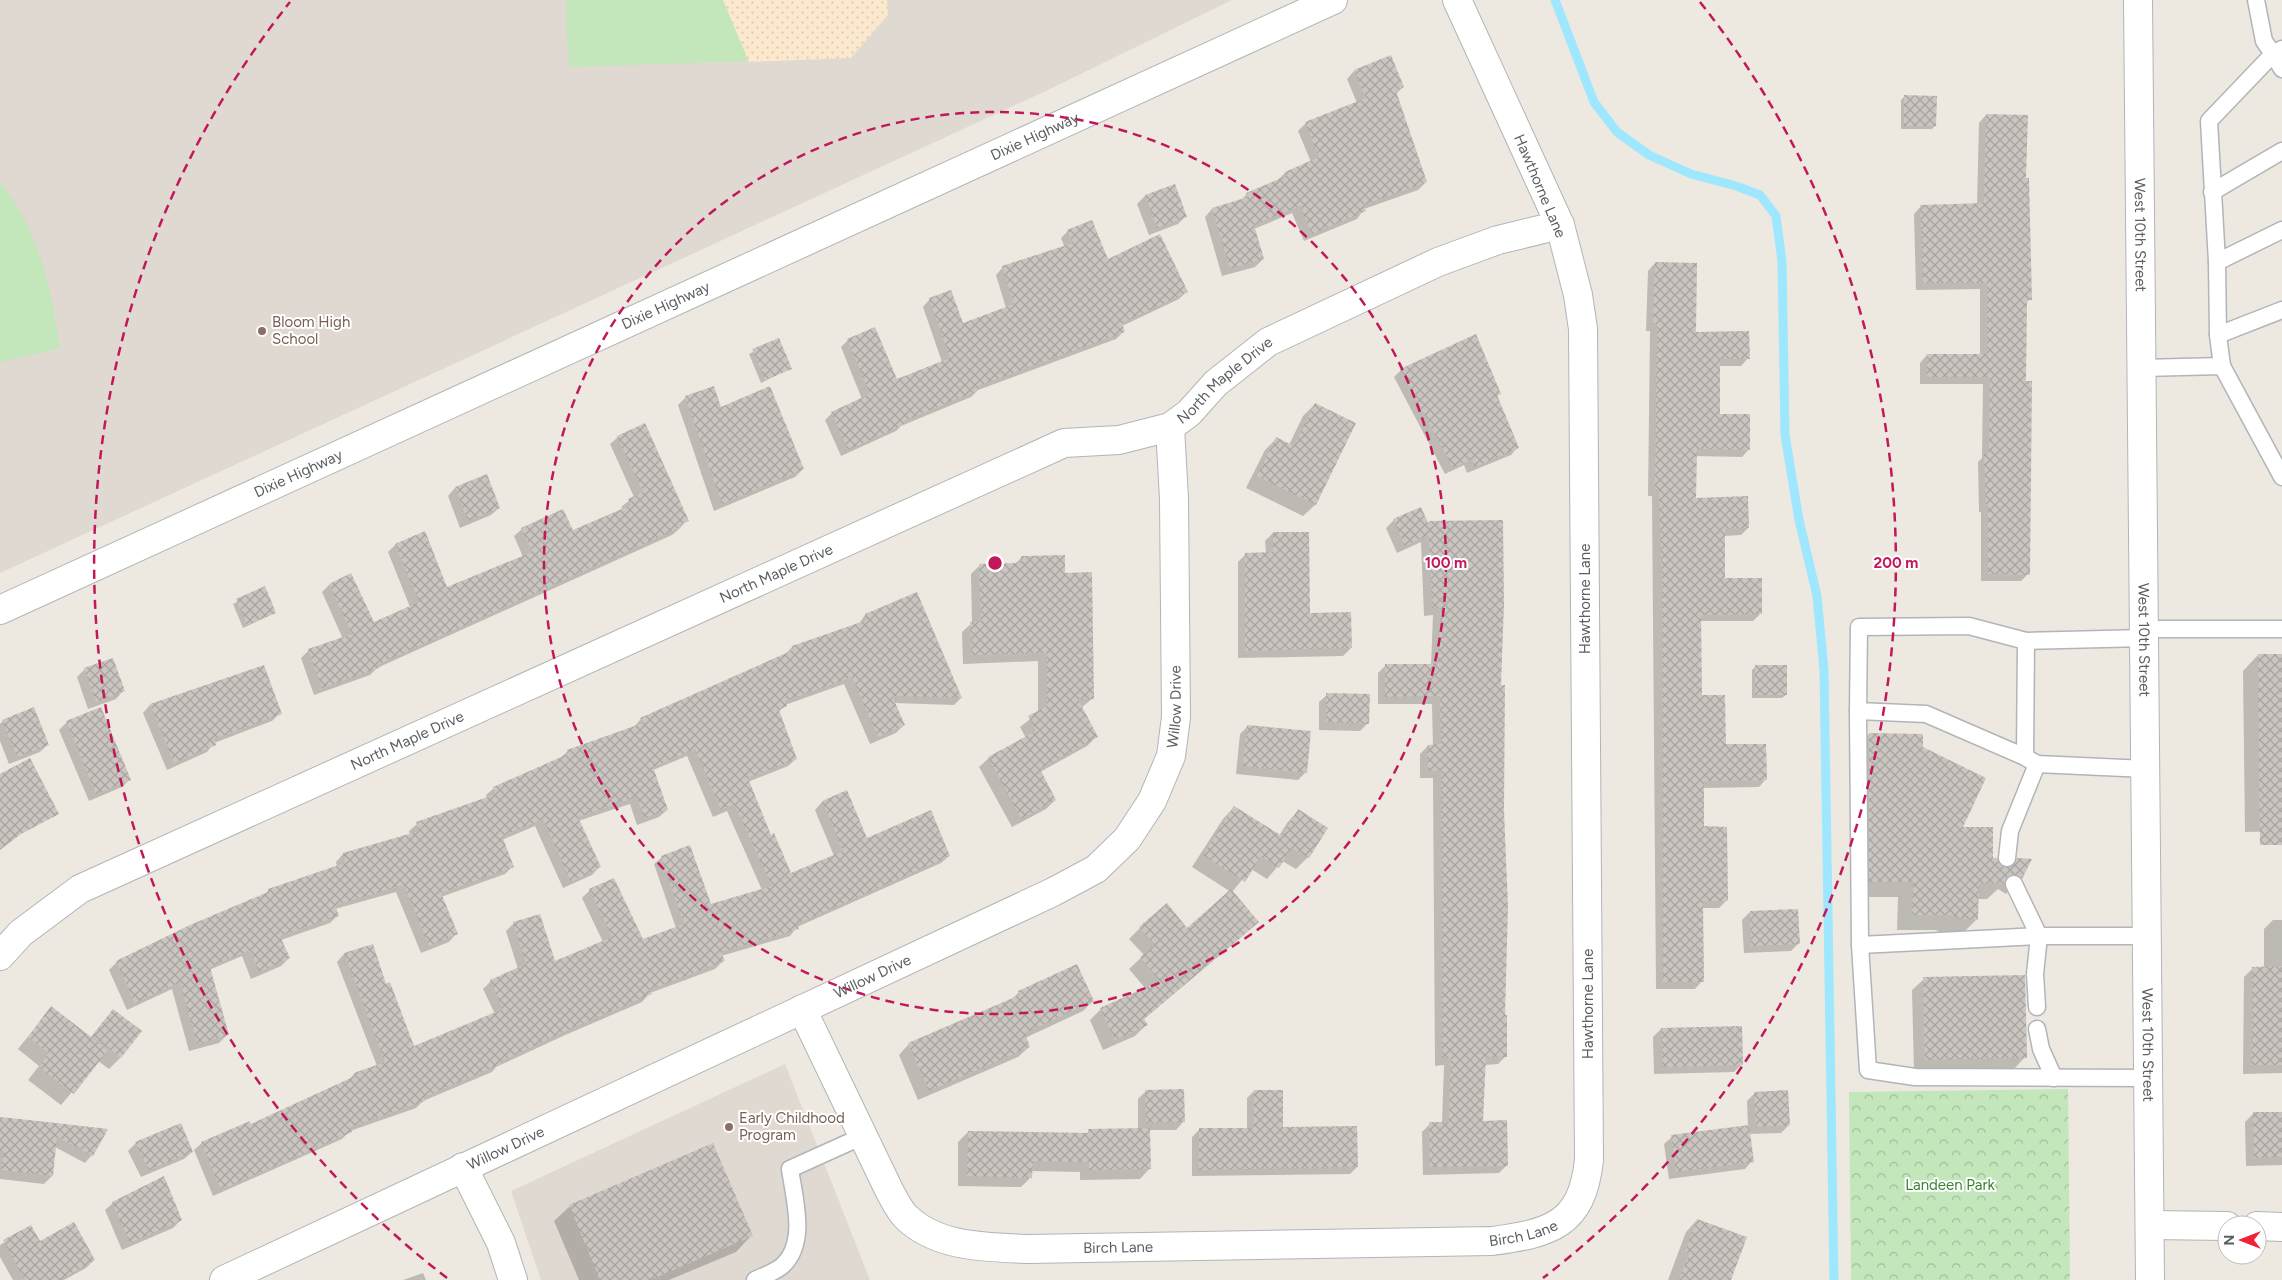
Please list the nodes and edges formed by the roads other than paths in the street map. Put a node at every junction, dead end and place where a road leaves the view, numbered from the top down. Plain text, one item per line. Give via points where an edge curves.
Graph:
1 (1333, 0) edge
2 (1457, 0) edge
3 (2138, 0) edge
4 (2256, 0) edge
5 (2278, 52) edge
6 (2282, 70) edge
7 (2282, 151) edge
8 (2212, 192) junction
9 (1560, 225) junction
10 (2282, 230) edge
11 (2217, 262) junction
12 (2282, 310) edge
13 (2218, 335) junction
14 (2222, 366) junction
15 (2142, 368) junction
16 (1170, 427) junction
17 (2282, 477) edge
18 (0, 610) edge
19 (2282, 629) edge
20 (2144, 633) junction
21 (2026, 641) junction
22 (1858, 712) junction
23 (2030, 760) junction
24 (2146, 769) junction
25 (2007, 858) dead end
26 (2014, 884) dead end
27 (2039, 936) junction
28 (2147, 936) junction
29 (1860, 945) junction
30 (0, 956) edge
31 (2036, 1007) dead end
32 (802, 1009) junction
33 (2037, 1029) dead end
34 (2054, 1078) junction
35 (2148, 1078) junction
36 (863, 1136) junction
37 (463, 1167) junction
38 (1568, 1218) joint
39 (2150, 1225) junction
40 (2217, 1226) edge
41 (2267, 1226) edge
42 (2282, 1226) edge
43 (224, 1280) edge
44 (513, 1280) edge
45 (755, 1280) edge
46 (2150, 1280) edge

1 - 18 street, Dixie Highway
2 - 9 street, Hawthorne Lane
3 - 15 street, West 10th Street
4 - 5 lane via 2264,41
5 - 6 lane
5 - 8 lane via 2209,121
7 - 8 lane
8 - 11 lane
9 - 16 street, North Maple Drive via 1498,240 1438,262 1268,342 1216,383 1189,413
9 - 38 street, Hawthorne Lane via 1583,329 1589,1160 1586,1182 1578,1204
10 - 11 lane
11 - 13 lane
12 - 13 lane
13 - 14 lane
14 - 15 lane
14 - 17 lane
15 - 20 street, West 10th Street
16 - 30 street, North Maple Drive via 1119,440 1064,443 1055,447 80,889 21,933
16 - 32 street, Willow Drive via 1174,498 1176,717 1171,756 1152,801 1126,839 1096,869 1054,892
19 - 20 lane
20 - 21 lane
20 - 24 street, West 10th Street
21 - 22 lane via 1970,626 1859,627
21 - 23 lane
22 - 23 lane via 1926,714
22 - 29 lane
23 - 24 lane
23 - 25 lane via 2010,832
24 - 28 street, West 10th Street
26 - 27 lane
27 - 28 lane
27 - 29 lane
27 - 31 lane
28 - 35 street, West 10th Street
29 - 34 lane via 1868,1070 1915,1077
32 - 36 street, Birch Lane
32 - 37 street, Willow Drive
33 - 34 lane via 2041,1049
34 - 35 lane
35 - 39 street, West 10th Street
36 - 38 street, Birch Lane via 905,1216 924,1232 981,1246 1028,1249 1492,1241 1522,1237 1548,1229
36 - 45 lane via 790,1169 797,1238 794,1251 782,1266
37 - 43 street, Willow Drive
37 - 44 street via 501,1244
39 - 40 street
39 - 46 street, West 10th Street
41 - 42 street

